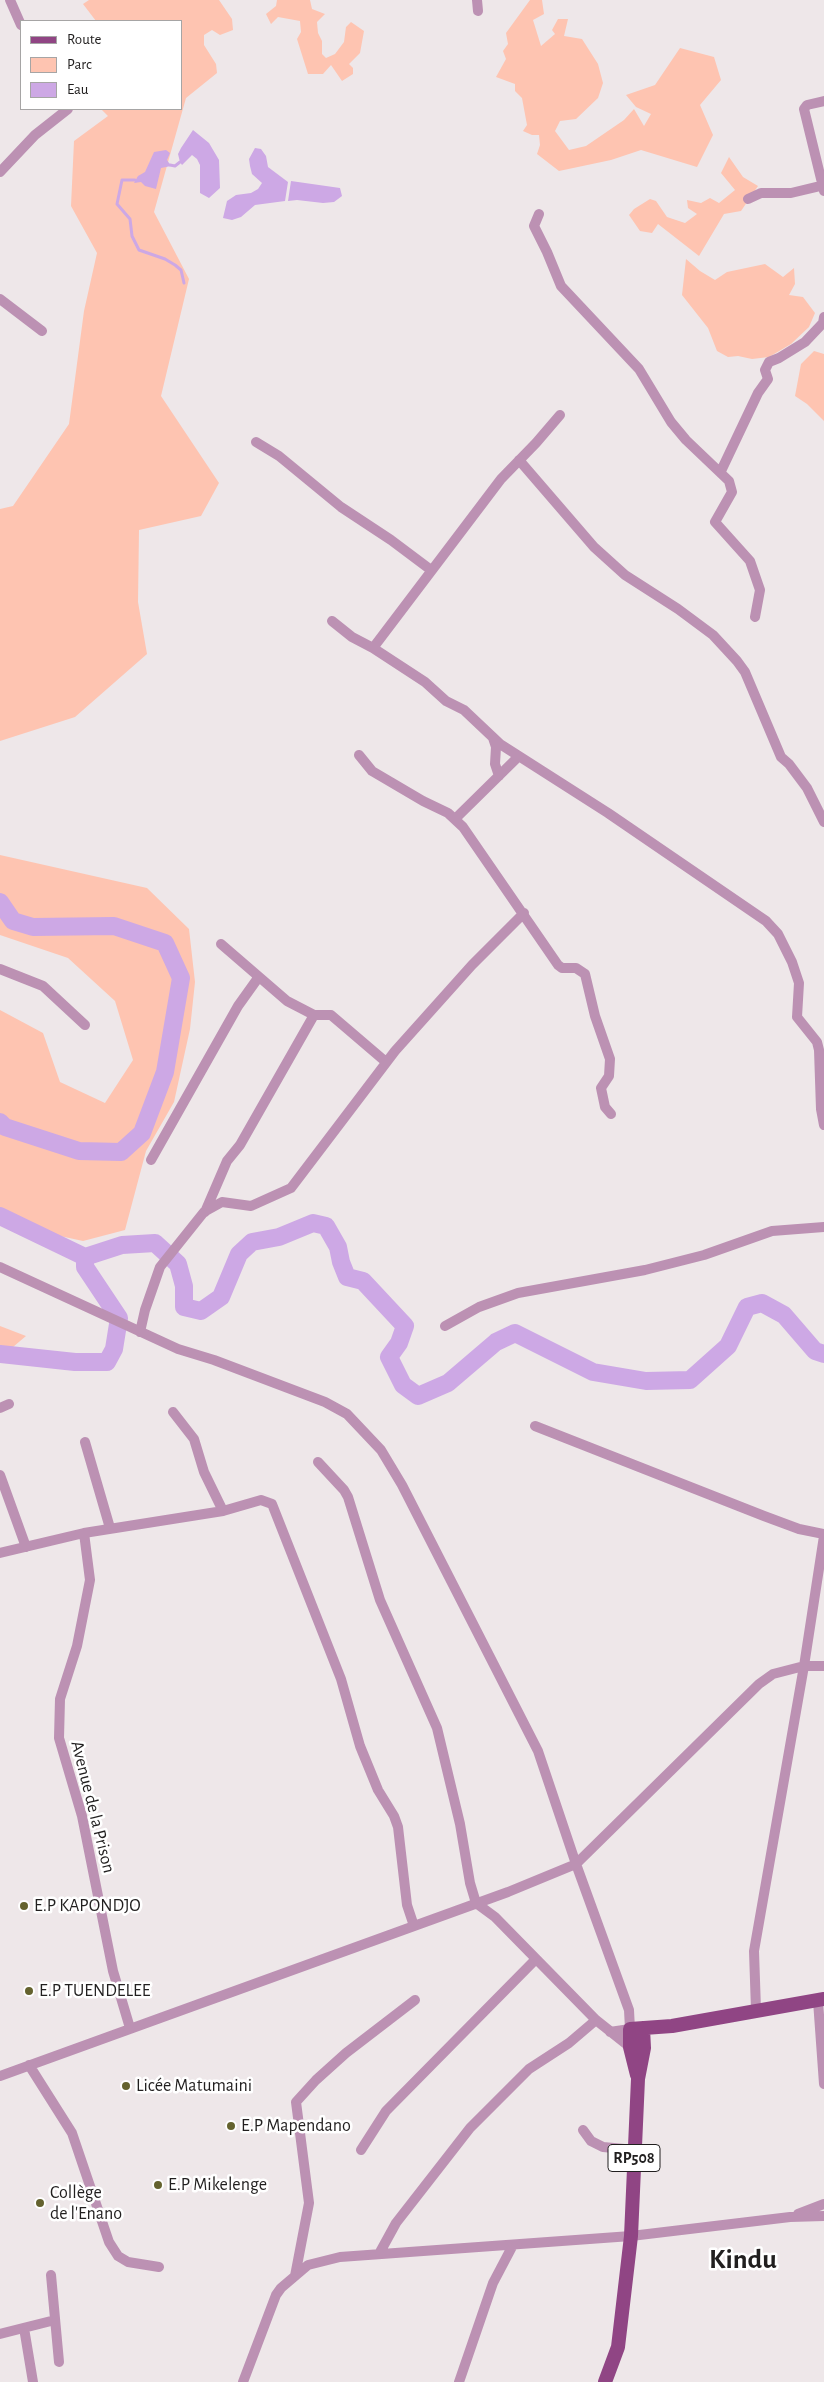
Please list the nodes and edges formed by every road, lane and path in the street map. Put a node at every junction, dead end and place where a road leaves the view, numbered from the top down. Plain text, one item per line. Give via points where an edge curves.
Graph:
1 (10, 0) edge
2 (477, 0) edge
3 (478, 11) dead end
4 (20, 23) edge
5 (824, 101) edge
6 (67, 110) edge
7 (0, 172) edge
8 (824, 187) edge
9 (748, 199) dead end
10 (539, 214) dead end
11 (0, 299) edge
12 (824, 317) edge
13 (42, 331) dead end
14 (560, 415) dead end
15 (256, 442) dead end
16 (519, 460) junction
17 (721, 471) junction
18 (431, 570) junction
19 (755, 617) dead end
20 (332, 621) dead end
21 (374, 648) junction
22 (492, 736) junction
23 (359, 755) dead end
24 (519, 756) junction
25 (499, 776) junction
26 (455, 819) junction
27 (824, 822) edge
28 (524, 913) junction
29 (221, 944) dead end
30 (0, 969) edge
31 (258, 978) junction
32 (314, 1016) junction
33 (85, 1025) dead end
34 (386, 1062) junction
35 (611, 1114) dead end
36 (824, 1125) edge
37 (151, 1160) dead end
38 (204, 1212) junction
39 (824, 1226) edge
40 (0, 1267) edge
41 (445, 1326) dead end
42 (138, 1331) junction
43 (174, 1412) dead end
44 (535, 1426) dead end
45 (85, 1442) dead end
46 (318, 1462) dead end
47 (0, 1475) edge
48 (223, 1511) junction
49 (110, 1528) junction
50 (84, 1532) junction
51 (824, 1535) edge
52 (26, 1547) junction
53 (0, 1553) edge
54 (804, 1666) junction
55 (824, 1666) edge
56 (576, 1864) junction
57 (476, 1903) junction
58 (414, 1926) junction
59 (536, 1959) junction
60 (415, 2000) dead end
61 (821, 2000) edge
62 (756, 2010) junction
63 (596, 2020) junction
64 (672, 2026) junction
65 (130, 2028) junction
66 (636, 2028) junction
67 (610, 2032) junction
68 (637, 2048) junction
69 (29, 2065) junction
70 (0, 2076) edge
71 (824, 2084) edge
72 (584, 2130) dead end
73 (361, 2150) dead end
74 (635, 2150) junction
75 (824, 2204) edge
76 (824, 2216) edge
77 (790, 2218) junction
78 (631, 2236) junction
79 (513, 2245) junction
80 (379, 2254) junction
81 (159, 2267) dead end
82 (51, 2275) dead end
83 (295, 2276) junction
84 (55, 2320) junction
85 (24, 2328) junction
86 (0, 2334) edge
87 (59, 2362) dead end
88 (33, 2382) edge
89 (242, 2382) edge
90 (459, 2382) edge
91 (605, 2382) edge

1 - 4 street
2 - 3 street
5 - 8 street via 804,109
6 - 7 street via 35,135
8 - 9 street via 791,193 761,193
10 - 17 street via 534,226 561,286 639,369 681,434
11 - 13 street
12 - 17 street via 823,323 807,341 768,362 765,370 768,379 758,393
14 - 16 street
15 - 18 street
16 - 18 street
16 - 27 street via 594,547 625,575 713,635 737,661 745,672 781,757 807,788
17 - 19 street via 732,490 715,522 750,561 760,590
18 - 21 street
20 - 21 street via 352,637
21 - 22 street via 425,682 446,702 464,710
22 - 24 street
22 - 25 street
23 - 26 street via 372,771
24 - 25 street
24 - 36 street via 728,894 766,921 778,934 799,983 797,1017 817,1042 819,1050
25 - 26 street
26 - 28 street via 464,827
28 - 34 street via 472,965
28 - 35 street via 558,965 576,968 585,974 610,1059 609,1076 601,1088 605,1107
29 - 31 street
30 - 33 street via 43,986
31 - 32 street via 287,1001
31 - 37 street via 238,1006
32 - 34 street via 331,1016
32 - 38 street via 238,1149 227,1161
34 - 38 street via 289,1190 251,1206 222,1202
38 - 42 street via 160,1267
39 - 41 street via 772,1231 687,1260 518,1293 480,1307
40 - 42 street
42 - 56 street via 178,1349 325,1402 347,1414 381,1450 538,1751
43 - 48 street via 194,1439 204,1472
44 - 51 street via 799,1529
45 - 49 street
46 - 57 street via 348,1497 380,1600 437,1728
47 - 52 street
48 - 49 street
48 - 58 street via 261,1500 268,1500 275,1508 342,1679 360,1746 378,1790 394,1816 407,1905
49 - 50 street
50 - 52 street
50 - 65 street, Avenue de la Prison via 90,1580 77,1646 60,1699 59,1738 82,1816 113,1971
51 - 54 street
52 - 53 street
54 - 55 street
54 - 56 street via 773,1674 759,1684
54 - 62 street via 754,1951
56 - 57 street
56 - 66 street
57 - 58 street
57 - 59 street via 495,1917
58 - 65 street
59 - 63 street
59 - 73 street via 386,2111
60 - 83 street via 346,2053 296,2102 310,2203
61 - 62 main road
61 - 71 street
62 - 64 main road
63 - 67 street
63 - 80 street via 569,2043 529,2069 470,2128 396,2223
64 - 66 main road
64 - 68 main road
65 - 69 street
66 - 67 street
66 - 68 main road, RP508
67 - 68 street
68 - 74 main road, RP508
69 - 70 street
69 - 81 street via 72,2134 109,2242 118,2256 128,2262
72 - 74 street via 591,2141 603,2147
74 - 78 main road, RP508
75 - 77 street
76 - 77 street
77 - 78 street
78 - 79 street
78 - 91 main road via 618,2346
79 - 80 street
79 - 90 street via 493,2284
80 - 83 street via 340,2257 308,2265
82 - 84 street
83 - 89 street via 276,2295
84 - 85 street
84 - 87 street
85 - 86 street
85 - 88 street

